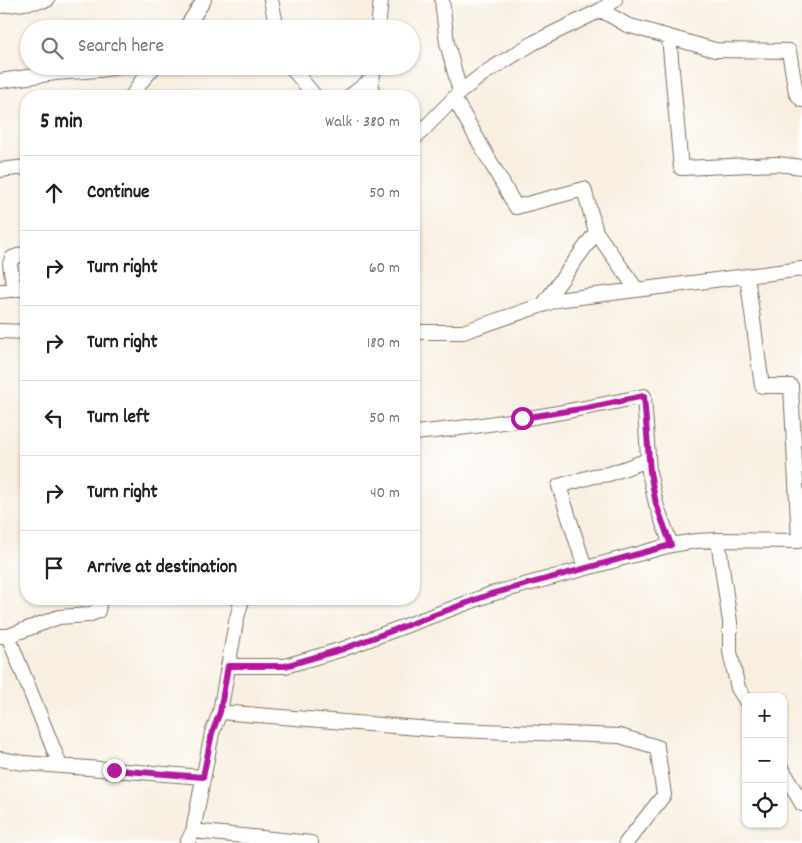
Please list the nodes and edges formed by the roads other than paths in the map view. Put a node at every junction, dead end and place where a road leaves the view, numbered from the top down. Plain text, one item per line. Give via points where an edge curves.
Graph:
1 (47, 0) edge
2 (204, 0) edge
3 (271, 0) edge
4 (381, 0) edge
5 (442, 0) edge
6 (614, 0) edge
7 (0, 6) edge
8 (601, 10) junction
9 (191, 20) edge
10 (276, 20) edge
11 (379, 20) edge
12 (669, 37) junction
13 (41, 75) edge
14 (138, 75) edge
15 (147, 75) edge
16 (298, 75) edge
17 (371, 75) edge
18 (373, 75) edge
19 (0, 81) edge
20 (141, 82) junction
21 (136, 90) edge
22 (310, 90) edge
23 (356, 90) edge
24 (371, 90) edge
25 (800, 93) edge
26 (457, 95) junction
27 (420, 133) edge
28 (802, 167) edge
29 (20, 168) edge
30 (0, 170) edge
31 (596, 232) junction
32 (20, 255) edge
33 (802, 269) edge
34 (747, 276) junction
35 (20, 289) edge
36 (0, 290) edge
37 (637, 290) junction
38 (542, 305) junction
39 (0, 330) edge
40 (20, 332) edge
41 (420, 332) edge
42 (420, 432) edge
43 (648, 460) junction
44 (718, 540) junction
45 (671, 545) junction
46 (585, 568) junction
47 (99, 605) edge
48 (240, 605) edge
49 (4, 636) edge
50 (228, 666) junction
51 (742, 694) edge
52 (220, 712) junction
53 (0, 759) edge
54 (60, 765) junction
55 (203, 777) junction
56 (787, 777) edge
57 (802, 804) edge
58 (190, 837) edge
59 (311, 843) edge
60 (626, 843) edge

1 - 7 street
2 - 9 street
3 - 10 street
4 - 11 street
5 - 26 street
6 - 8 street
8 - 12 street via 627,25
8 - 26 street via 535,42 483,74
12 - 25 street via 715,50 789,51
12 - 28 street via 681,168 777,164
13 - 19 street
14 - 20 street
15 - 20 street
16 - 22 street
17 - 23 street
18 - 24 street
20 - 21 street
26 - 27 street
26 - 31 street via 516,207 584,188
29 - 30 street
31 - 37 street
31 - 38 street
32 - 35 street via 12,258 10,264
33 - 34 street
34 - 37 street
34 - 44 street via 762,386 791,386 800,541
35 - 36 street
37 - 38 street via 557,300
38 - 41 street via 463,332
39 - 40 street
42 - 43 street via 587,408 644,396
43 - 45 street via 656,504
43 - 46 street via 609,474 559,486
44 - 45 street
44 - 51 street via 730,622 730,652
45 - 46 street
46 - 50 street via 491,594 343,649 285,666
47 - 49 street via 98,611 88,615 59,617
48 - 50 street
49 - 54 street
50 - 52 street
52 - 55 street
52 - 60 street via 431,729 620,736 657,747 664,795
53 - 54 street
54 - 55 street
55 - 58 street
56 - 57 street
58 - 59 street

